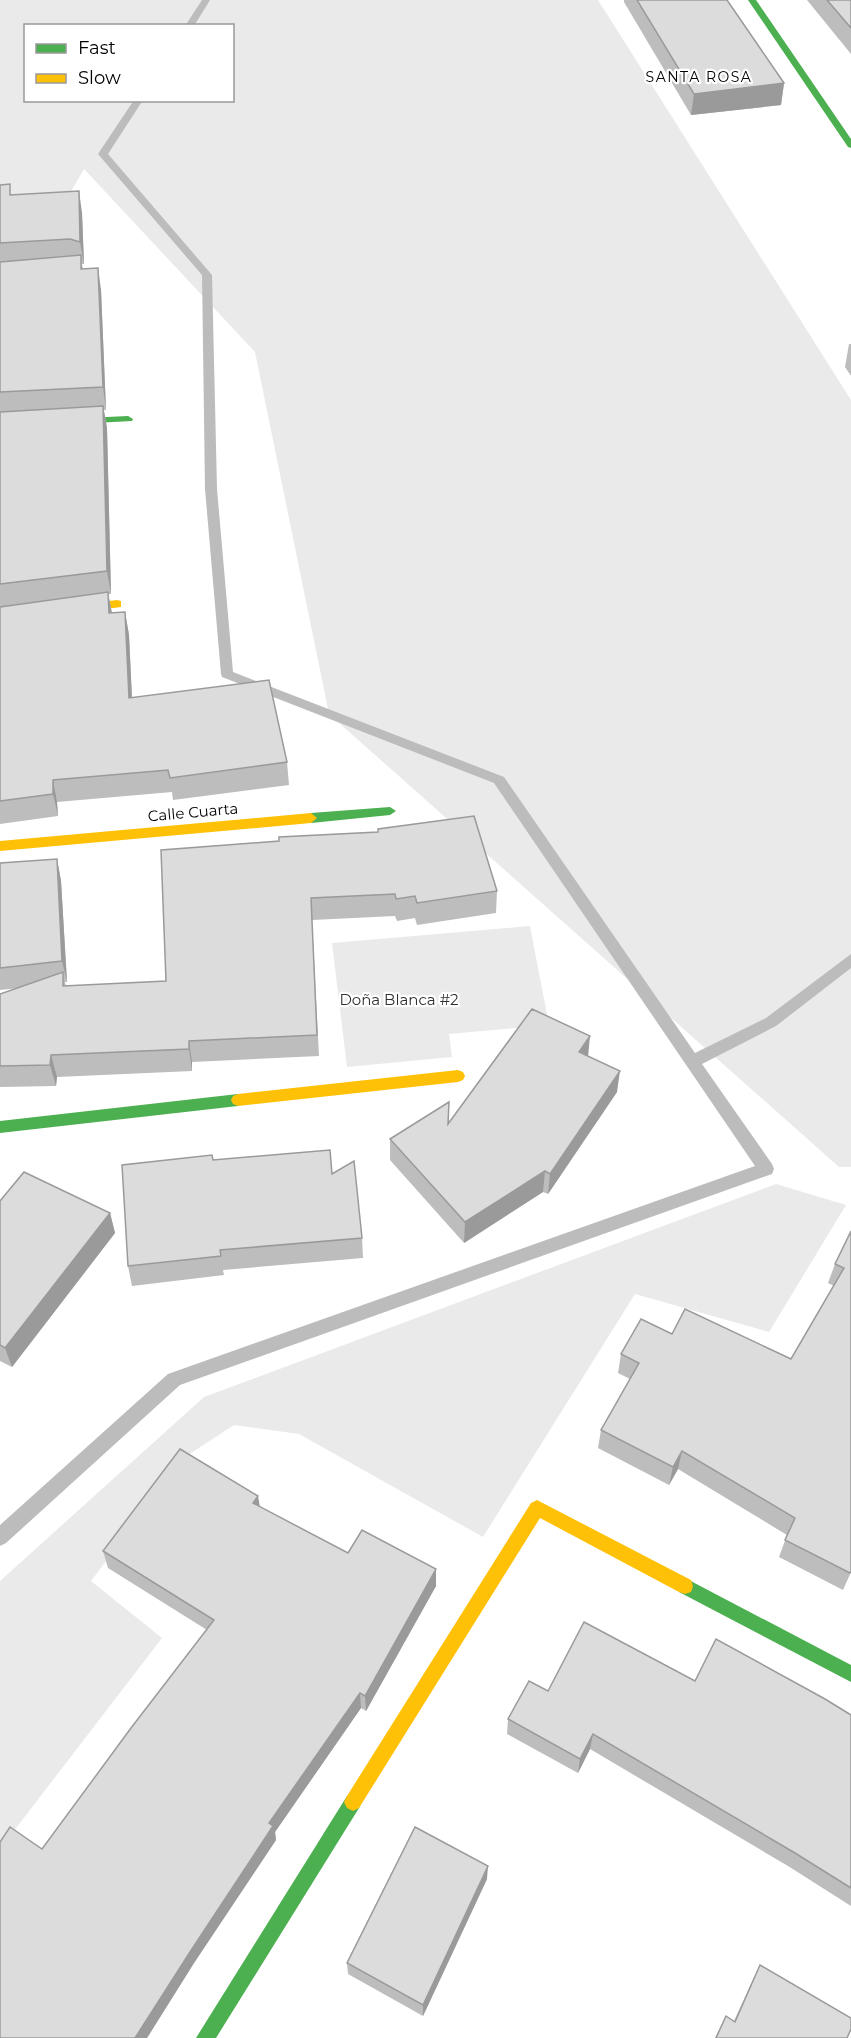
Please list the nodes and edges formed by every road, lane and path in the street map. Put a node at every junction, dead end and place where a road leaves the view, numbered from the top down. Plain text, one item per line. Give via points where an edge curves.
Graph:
1 (752, 0) edge
2 (851, 145) edge
3 (128, 419) dead end
4 (0, 425) edge
5 (117, 604) dead end
6 (0, 619) edge
7 (390, 811) dead end
8 (0, 846) edge
9 (458, 1076) dead end
10 (0, 1127) edge
11 (851, 1674) edge
12 (205, 2038) edge

1 - 2 street
3 - 4 street
5 - 6 street
7 - 8 street, Calle Cuarta
9 - 10 street
11 - 12 street via 537,1508

